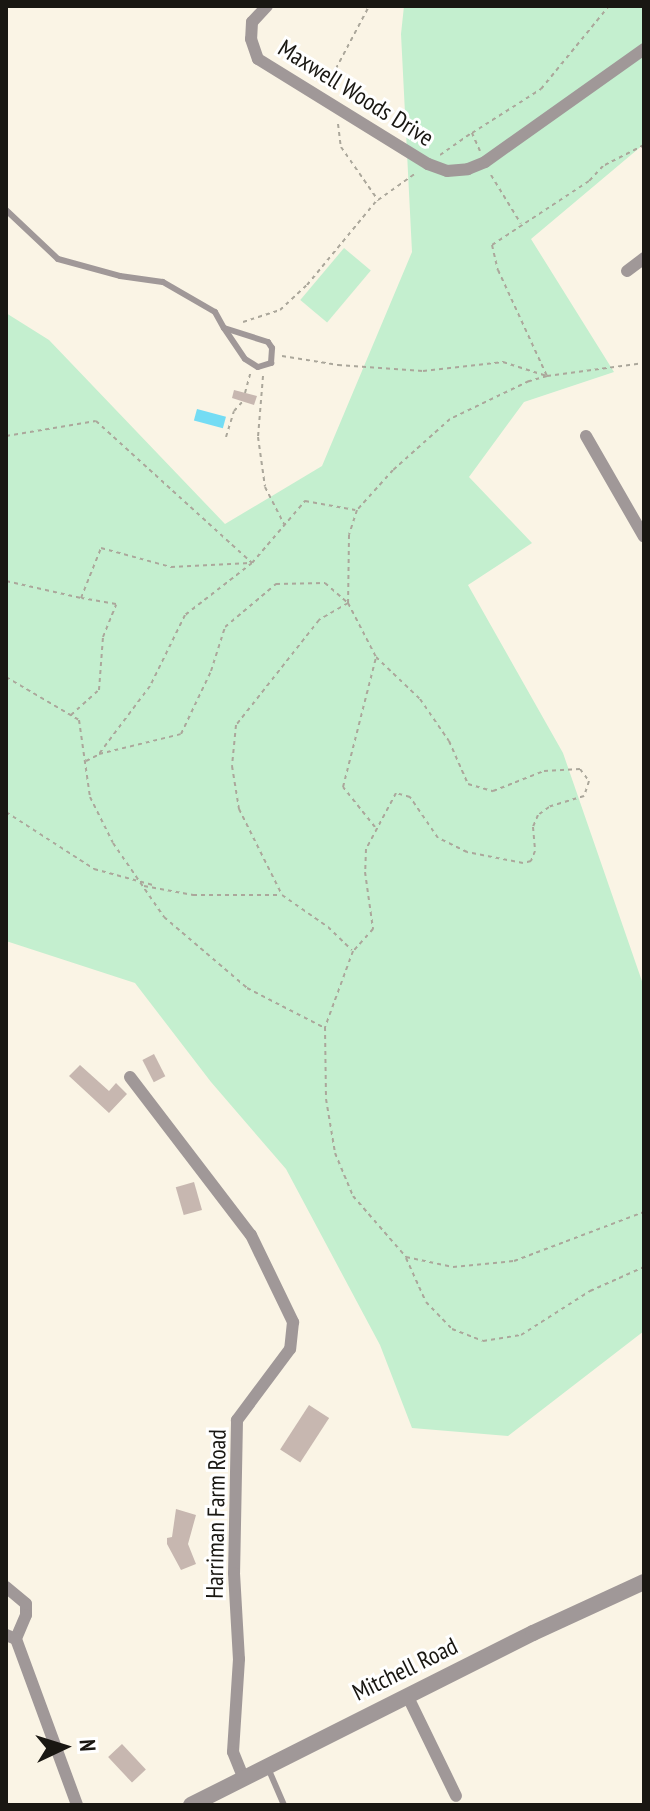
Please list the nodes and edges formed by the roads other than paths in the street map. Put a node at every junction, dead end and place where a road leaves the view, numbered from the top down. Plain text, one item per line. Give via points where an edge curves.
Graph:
1 (267, 6) edge
2 (644, 49) edge
3 (6, 210) edge
4 (644, 258) edge
5 (627, 271) dead end
6 (224, 328) junction
7 (586, 436) dead end
8 (644, 537) edge
9 (130, 1077) dead end
10 (644, 1582) edge
11 (6, 1587) edge
12 (11, 1637) edge
13 (407, 1695) junction
14 (266, 1765) junction
15 (243, 1777) junction
16 (456, 1796) dead end
17 (77, 1805) edge
18 (191, 1805) edge
19 (284, 1805) edge

1 - 2 street, Maxwell Woods Drive via 252,22 258,59 447,171 485,162
3 - 6 lane via 58,259 163,282 215,312
4 - 5 street
6 - 6 lane via 268,342 271,363 252,365
7 - 8 street
9 - 15 street, Harriman Farm Road via 251,1235 293,1322 290,1349 237,1420 234,1573 239,1659 233,1752
10 - 13 street, Mitchell Road
11 - 12 street via 26,1604 24,1626
12 - 17 street
13 - 14 street, Mitchell Road
13 - 16 street
14 - 15 street, Mitchell Road
14 - 19 lane
15 - 18 street, Mitchell Road

